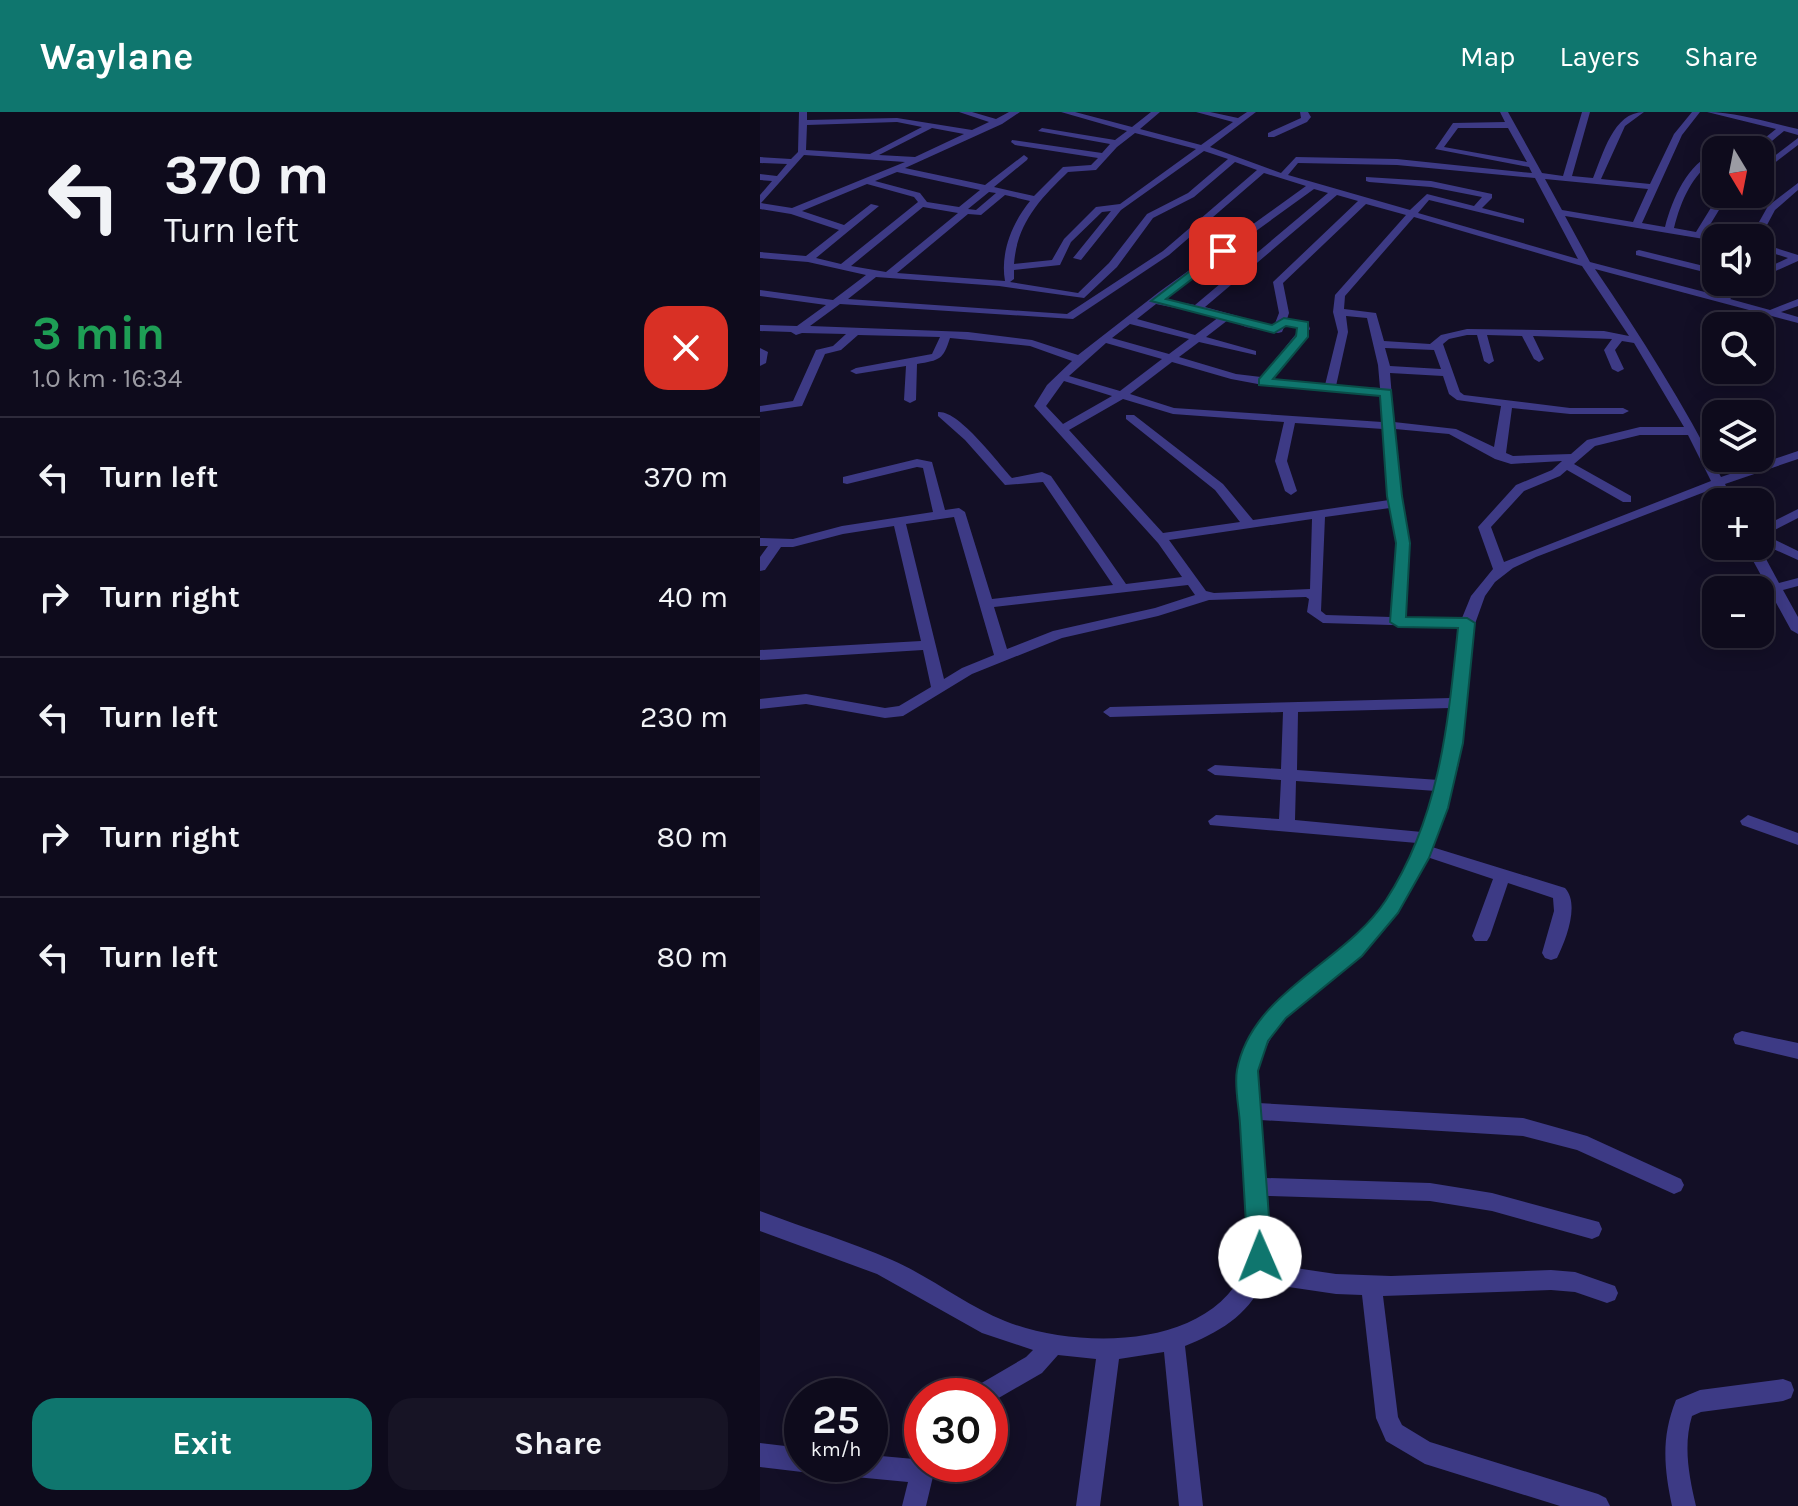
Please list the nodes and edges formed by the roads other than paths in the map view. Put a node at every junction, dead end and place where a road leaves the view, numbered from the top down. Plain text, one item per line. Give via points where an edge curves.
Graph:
1 (803, 112) edge
2 (963, 112) edge
3 (1016, 112) edge
4 (1065, 112) edge
5 (1156, 112) edge
6 (1200, 112) edge
7 (1252, 112) edge
8 (1304, 112) edge
9 (1504, 112) edge
10 (1586, 112) edge
11 (1640, 112) edge
12 (1696, 112) edge
13 (1711, 112) edge
14 (1732, 114) edge
15 (1106, 120) junction
16 (1238, 121) junction
17 (999, 122) junction
18 (804, 123) junction
19 (1512, 125) junction
20 (930, 126) junction
21 (1134, 128) junction
22 (1783, 128) junction
23 (1042, 131) dead end
24 (1798, 132) edge
25 (974, 133) junction
26 (1271, 135) dead end
27 (1773, 136) edge
28 (1081, 138) junction
29 (1798, 141) edge
30 (1015, 142) dead end
31 (1117, 143) junction
32 (1206, 148) junction
33 (802, 152) junction
34 (872, 154) junction
35 (1103, 156) junction
36 (1024, 158) dead end
37 (1234, 158) junction
38 (760, 160) edge
39 (917, 160) junction
40 (1774, 160) edge
41 (795, 162) junction
42 (1372, 162) junction
43 (1702, 166) edge
44 (897, 169) junction
45 (1263, 169) junction
46 (1538, 171) junction
47 (760, 177) edge
48 (1282, 177) junction
49 (1567, 177) junction
50 (780, 179) junction
51 (1369, 179) junction
52 (867, 181) junction
53 (1596, 181) junction
54 (1313, 185) junction
55 (1798, 186) edge
56 (1653, 187) junction
57 (985, 189) junction
58 (1336, 191) junction
59 (1002, 193) junction
60 (1035, 199) junction
61 (1361, 199) junction
62 (760, 203) edge
63 (922, 203) junction
64 (874, 206) dead end
65 (1477, 208) junction
66 (1715, 208) edge
67 (1117, 209) junction
68 (963, 210) junction
69 (793, 211) junction
70 (1561, 213) junction
71 (1412, 214) junction
72 (1521, 221) dead end
73 (1760, 224) edge
74 (1636, 225) junction
75 (1649, 228) junction
76 (846, 229) junction
77 (1669, 231) junction
78 (1699, 235) junction
79 (1702, 236) edge
80 (1774, 251) edge
81 (1639, 253) junction
82 (760, 255) edge
83 (1078, 258) dead end
84 (1797, 258) edge
85 (808, 259) junction
86 (1586, 264) junction
87 (843, 267) junction
88 (1009, 268) junction
89 (1702, 269) edge
90 (1774, 269) edge
91 (874, 274) junction
92 (888, 275) junction
93 (1630, 276) junction
94 (1010, 284) junction
95 (761, 294) edge
96 (1728, 296) edge
97 (1722, 300) junction
98 (1156, 301) junction
99 (836, 302) junction
100 (1798, 302) edge
101 (1197, 309) junction
102 (1338, 312) junction
103 (1767, 312) edge
104 (1773, 312) edge
105 (1774, 314) edge
106 (1227, 316) junction
107 (1129, 320) junction
108 (1798, 320) edge
109 (1284, 322) junction
110 (760, 328) edge
111 (796, 332) junction
112 (1481, 332) junction
113 (854, 333) junction
114 (1526, 333) junction
115 (946, 334) junction
116 (1201, 337) junction
117 (1619, 337) junction
118 (1103, 339) junction
119 (1638, 341) junction
120 (1437, 343) junction
121 (1380, 344) junction
122 (760, 351) edge
123 (1252, 353) dead end
124 (1078, 359) junction
125 (1539, 359) dead end
126 (1171, 360) junction
127 (912, 361) junction
128 (1489, 361) dead end
129 (760, 363) edge
130 (1384, 369) junction
131 (1618, 369) dead end
132 (856, 371) dead end
133 (1448, 373) junction
134 (1061, 377) junction
135 (1263, 382) junction
136 (1330, 389) junction
137 (1386, 392) junction
138 (1119, 397) junction
139 (910, 400) dead end
140 (1507, 404) junction
141 (760, 409) edge
142 (1623, 411) dead end
143 (942, 414) dead end
144 (1130, 417) dead end
145 (1290, 420) junction
146 (1389, 426) junction
147 (1062, 429) junction
148 (1692, 431) junction
149 (1798, 455) edge
150 (1499, 456) junction
151 (1571, 461) junction
152 (847, 480) dead end
153 (1716, 481) junction
154 (1720, 488) edge
155 (1291, 491) dead end
156 (1627, 499) dead end
157 (1396, 503) junction
158 (1798, 513) edge
159 (940, 514) junction
160 (1319, 514) junction
161 (899, 520) junction
162 (1250, 525) junction
163 (1774, 528) edge
164 (1160, 537) junction
165 (760, 542) edge
166 (1774, 543) edge
167 (776, 544) junction
168 (1798, 556) edge
169 (1760, 560) edge
170 (760, 567) edge
171 (1501, 572) junction
172 (1192, 580) junction
173 (1798, 582) edge
174 (1122, 588) junction
175 (1775, 588) junction
176 (1207, 596) junction
177 (1316, 597) junction
178 (988, 604) junction
179 (1398, 622) junction
180 (1467, 623) junction
181 (1798, 630) edge
182 (928, 645) junction
183 (760, 655) edge
184 (1002, 656) junction
185 (939, 689) junction
186 (1459, 703) junction
187 (760, 704) edge
188 (1291, 708) junction
189 (1110, 712) dead end
190 (1215, 770) dead end
191 (1289, 775) junction
192 (1444, 786) junction
193 (1216, 821) dead end
194 (1748, 821) dead end
195 (1287, 825) junction
196 (1798, 839) edge
197 (1425, 844) junction
198 (1503, 875) junction
199 (1481, 936) dead end
200 (1551, 953) dead end
201 (1742, 1039) dead end
202 (1798, 1051) edge
203 (1250, 1111) junction
204 (1674, 1185) dead end
205 (1257, 1187) junction
206 (760, 1221) edge
207 (1592, 1229) dead end
208 (1255, 1272) junction
209 (1371, 1285) junction
210 (1607, 1293) dead end
211 (1174, 1343) junction
212 (1054, 1344) junction
213 (1109, 1348) junction
214 (1008, 1380) edge
215 (1783, 1390) dead end
216 (760, 1455) edge
217 (784, 1458) edge
218 (920, 1482) edge
219 (914, 1506) edge
220 (1088, 1506) edge
221 (1191, 1506) edge
222 (1598, 1506) edge
223 (1684, 1506) edge

1 - 18 street
2 - 17 street
3 - 17 street
4 - 15 street
5 - 21 street
6 - 16 street
7 - 16 street
8 - 26 street via 1304,120
9 - 19 street
10 - 49 street
11 - 53 street via 1621,125
12 - 56 street via 1678,134
13 - 14 street
14 - 22 street
15 - 21 street
15 - 28 street
16 - 32 street
17 - 25 street
18 - 20 street via 890,119
18 - 33 street
19 - 46 street
19 - 46 street via 1456,125 1439,149
20 - 25 street
20 - 34 street
21 - 31 street
21 - 32 street
22 - 24 street
22 - 27 street
23 - 28 street
25 - 39 street
28 - 31 street
29 - 40 street
30 - 35 street
31 - 35 street
32 - 37 street
32 - 67 street
33 - 34 street
33 - 41 street
34 - 39 street
35 - 60 street via 1091,169 1066,169
36 - 57 street
37 - 45 street
37 - 94 street via 1191,195 1150,216 1082,295
38 - 41 street
39 - 44 street
41 - 50 street
42 - 46 street
42 - 48 street via 1296,160
42 - 51 street
43 - 77 street via 1683,187
44 - 52 street
44 - 57 street
45 - 48 street
45 - 99 street via 1166,253 1069,317
46 - 49 street
46 - 70 street
47 - 50 street
48 - 54 street
49 - 53 street
50 - 62 street
51 - 61 street
51 - 65 street via 1489,196
52 - 63 street via 917,195
52 - 69 street
53 - 56 street
54 - 58 street
54 - 98 street
55 - 73 street via 1778,199
56 - 74 street
57 - 59 street
57 - 68 street
58 - 61 street
58 - 101 street
59 - 60 street
59 - 68 street via 980,212
60 - 88 street via 1009,247
61 - 71 street
61 - 109 street via 1278,282
62 - 69 street
63 - 68 street
63 - 87 street
64 - 76 street
65 - 71 street via 1431,196
65 - 72 street
66 - 78 street
67 - 83 street
67 - 88 street via 1101,208 1087,219 1056,263
68 - 92 street
69 - 76 street
70 - 74 street
70 - 86 street
71 - 86 street
71 - 102 street via 1349,283 1340,295
74 - 75 street
75 - 77 street
75 - 81 street
76 - 85 street
77 - 78 street
78 - 79 street
80 - 84 street
81 - 89 street
81 - 93 street
82 - 85 street
84 - 90 street
85 - 87 street
86 - 93 street
86 - 119 street
87 - 91 street
88 - 94 street
91 - 92 street
91 - 99 street
92 - 94 street
93 - 97 street
95 - 99 street
96 - 97 street
97 - 103 street
98 - 101 street
98 - 107 street
99 - 111 street
100 - 104 street
101 - 106 street
102 - 121 street via 1372,315
102 - 136 street via 1343,328
105 - 108 street
106 - 109 street via 1274,330
106 - 116 street
107 - 116 street
107 - 118 street
109 - 135 street via 1305,329
110 - 111 street
111 - 113 street
112 - 114 street
112 - 120 street via 1459,332
112 - 128 street
113 - 115 street
113 - 141 street via 837,348 820,352 798,404
114 - 117 street
114 - 125 street
115 - 124 street via 1032,343
115 - 127 street via 939,355
116 - 123 street
116 - 126 street
117 - 119 street
117 - 131 street via 1609,350
118 - 124 street
118 - 126 street
119 - 148 street
120 - 121 street
120 - 133 street
121 - 130 street
122 - 129 street
124 - 134 street
126 - 135 street
126 - 138 street
127 - 132 street
127 - 139 street
130 - 133 street
130 - 137 street
133 - 140 street via 1457,396
134 - 138 street
134 - 147 street via 1040,403
135 - 136 street
136 - 137 street
137 - 146 street
138 - 145 street via 1188,414
138 - 147 street
140 - 142 street
140 - 150 street
143 - 174 street via 969,434 980,454 1009,482 1047,479
144 - 162 street via 1219,487
145 - 146 street
145 - 155 street via 1281,461
146 - 150 street via 1452,431
146 - 157 street
147 - 164 street
148 - 151 street via 1620,434 1591,443
148 - 153 street
149 - 153 street
150 - 151 street
151 - 156 street
151 - 171 street via 1520,488 1485,524
152 - 159 street via 928,465
153 - 154 street
153 - 171 street
157 - 160 street
157 - 179 street via 1403,543
158 - 163 street
159 - 161 street
159 - 178 street via 960,514
160 - 162 street
160 - 177 street
161 - 167 street
161 - 182 street
162 - 164 street
164 - 172 street
165 - 167 street
166 - 168 street
167 - 170 street
169 - 175 street
171 - 180 street via 1476,598
172 - 174 street
172 - 176 street
173 - 175 street
174 - 178 street
175 - 181 street
176 - 177 street via 1299,592
176 - 184 street via 1074,629
177 - 179 street via 1314,612 1323,619
178 - 184 street
179 - 180 street
180 - 186 street
182 - 183 street
182 - 185 street
184 - 185 street
185 - 187 street via 895,713 806,699
186 - 188 street
186 - 192 street
188 - 189 street
188 - 191 street
190 - 191 street
191 - 192 street
191 - 195 street
192 - 197 street
193 - 195 street
194 - 196 street
195 - 197 street
197 - 198 street
197 - 203 street via 1392,908 1355,950 1278,1012 1259,1037 1248,1071
198 - 199 street
198 - 200 street via 1563,897
201 - 202 street
203 - 204 street via 1523,1127 1580,1142
203 - 205 street
205 - 207 street via 1430,1192 1492,1202
205 - 208 street via 1260,1257
206 - 212 street via 902,1275 1019,1336
208 - 209 street
208 - 211 street via 1233,1306
209 - 210 street via 1551,1280
209 - 222 street via 1387,1418 1394,1433 1425,1452
211 - 213 street
211 - 221 street
212 - 213 street via 1079,1350
212 - 214 street via 1034,1365
213 - 220 street
215 - 223 street via 1700,1401 1684,1408 1674,1448
216 - 217 street
218 - 219 street

